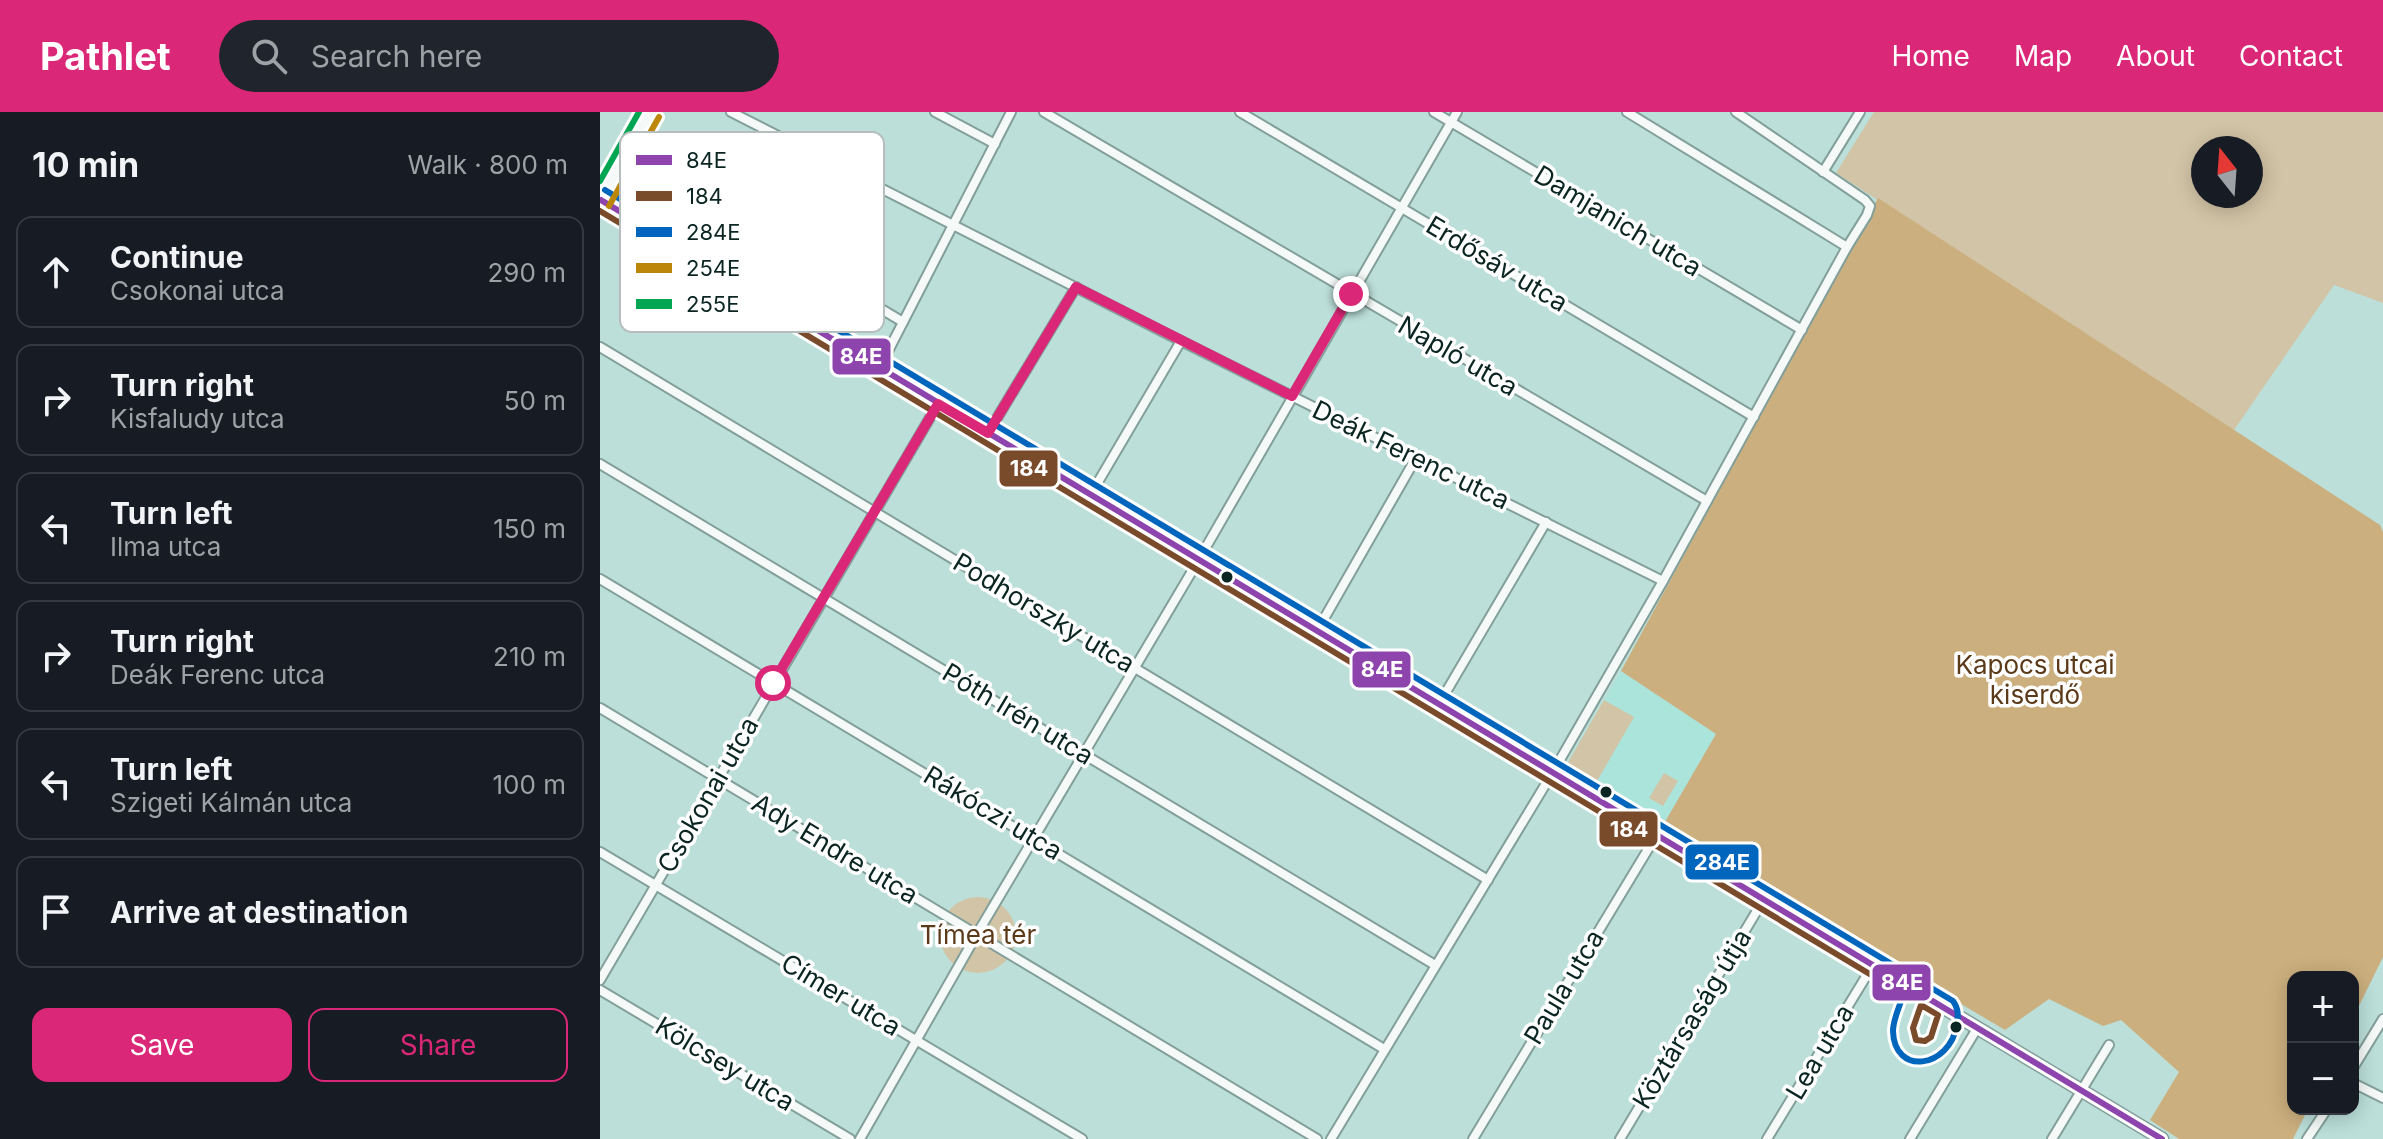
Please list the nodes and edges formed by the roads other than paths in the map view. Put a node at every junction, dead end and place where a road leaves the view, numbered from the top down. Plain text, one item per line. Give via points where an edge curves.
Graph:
1 (650, 112) edge
2 (731, 112) edge
3 (935, 112) edge
4 (1011, 112) edge
5 (1044, 112) edge
6 (1240, 112) edge
7 (1434, 112) edge
8 (1457, 112) edge
9 (1627, 112) edge
10 (1736, 112) edge
11 (1860, 112) edge
12 (1451, 122) junction
13 (639, 132) edge
14 (770, 132) edge
15 (995, 144) junction
16 (620, 165) edge
17 (1823, 172) junction
18 (884, 191) edge
19 (600, 200) edge
20 (1401, 207) junction
21 (620, 212) edge
22 (953, 226) junction
23 (1847, 247) junction
24 (1076, 287) junction
25 (1351, 294) junction
26 (884, 311) edge
27 (903, 322) junction
28 (1802, 330) junction
29 (821, 332) edge
30 (1181, 341) junction
31 (600, 347) edge
32 (880, 367) junction
33 (1292, 396) junction
34 (938, 404) junction
35 (1754, 417) junction
36 (988, 433) junction
37 (1416, 458) junction
38 (600, 464) edge
39 (1091, 494) junction
40 (1707, 501) junction
41 (875, 512) junction
42 (1546, 522) junction
43 (1198, 561) junction
44 (600, 579) edge
45 (1663, 581) junction
46 (824, 598) junction
47 (1317, 631) junction
48 (1133, 667) junction
49 (773, 683) junction
50 (1439, 704) junction
51 (600, 708) edge
52 (1084, 754) junction
53 (1553, 772) junction
54 (717, 778) junction
55 (1656, 836) junction
56 (1034, 838) junction
57 (600, 852) edge
58 (1488, 880) junction
59 (655, 885) junction
60 (1764, 899) junction
61 (977, 934) junction
62 (1435, 965) junction
63 (1873, 965) junction
64 (600, 980) edge
65 (600, 990) edge
66 (2383, 1019) edge
67 (1978, 1027) junction
68 (918, 1041) junction
69 (2109, 1045) dead end
70 (1384, 1049) junction
71 (2359, 1058) edge
72 (2359, 1086) edge
73 (2081, 1090) junction
74 (2383, 1098) edge
75 (2323, 1115) edge
76 (850, 1139) edge
77 (860, 1139) edge
78 (1082, 1139) edge
79 (1317, 1139) edge
80 (1331, 1139) edge
81 (1473, 1139) edge
82 (1620, 1139) edge
83 (1767, 1139) edge
84 (1910, 1139) edge
85 (2052, 1139) edge
86 (2162, 1139) edge
87 (2307, 1139) edge

1 - 13 street
2 - 14 street, Deák Ferenc utca
3 - 15 street
4 - 15 street
5 - 25 street, Napló utca
6 - 20 street, Erdősáv utca
7 - 12 street, Damjanich utca
8 - 12 street
9 - 23 street
10 - 17 street
11 - 17 street
12 - 20 street
12 - 28 street, Damjanich utca
15 - 22 street
16 - 19 street
17 - 23 street via 1870,206
18 - 22 street, Deák Ferenc utca
19 - 21 street
20 - 25 street
20 - 35 street, Erdősáv utca
22 - 24 street, Deák Ferenc utca
22 - 27 street
23 - 28 street
24 - 30 street, Deák Ferenc utca
24 - 36 street
25 - 33 street
25 - 40 street, Napló utca
26 - 27 street
27 - 32 street
28 - 35 street
29 - 32 street
30 - 33 street, Deák Ferenc utca
30 - 39 street
31 - 41 street, Podhorszky utca
32 - 34 street
33 - 37 street, Deák Ferenc utca
33 - 43 street
34 - 36 street
34 - 41 street, Csokonai utca
35 - 40 street
36 - 39 street
37 - 42 street, Deák Ferenc utca
37 - 47 street
38 - 46 street, Póth Irén utca
39 - 43 street
40 - 45 street
41 - 46 street, Csokonai utca
41 - 48 street, Podhorszky utca
42 - 45 street, Deák Ferenc utca
42 - 50 street
43 - 47 street
43 - 48 street
44 - 49 street, Rákóczi utca
45 - 53 street
46 - 49 street, Csokonai utca
46 - 52 street, Póth Irén utca
47 - 50 street
48 - 52 street
48 - 58 street, Podhorszky utca
49 - 54 street, Csokonai utca
49 - 56 street, Rákóczi utca
50 - 53 street
51 - 54 street, Ady Endre utca
52 - 56 street
52 - 62 street, Póth Irén utca
53 - 55 street
53 - 58 street
54 - 59 street, Csokonai utca
54 - 61 street, Ady Endre utca
55 - 60 street
55 - 81 street, Paula utca
56 - 61 street
56 - 70 street, Rákóczi utca
57 - 59 street, Címer utca
58 - 62 street
59 - 64 street, Csokonai utca
59 - 68 street, Címer utca
60 - 63 street
60 - 82 street, Köztársaság útja
61 - 68 street
61 - 79 street, Ady Endre utca
62 - 70 street
63 - 67 street
63 - 83 street, Lea utca
65 - 76 street, Kölcsey utca
66 - 71 street
67 - 73 street
67 - 84 street
68 - 77 street
68 - 78 street, Címer utca
69 - 73 street
70 - 80 street
72 - 74 street
73 - 85 street
73 - 86 street
75 - 87 street

